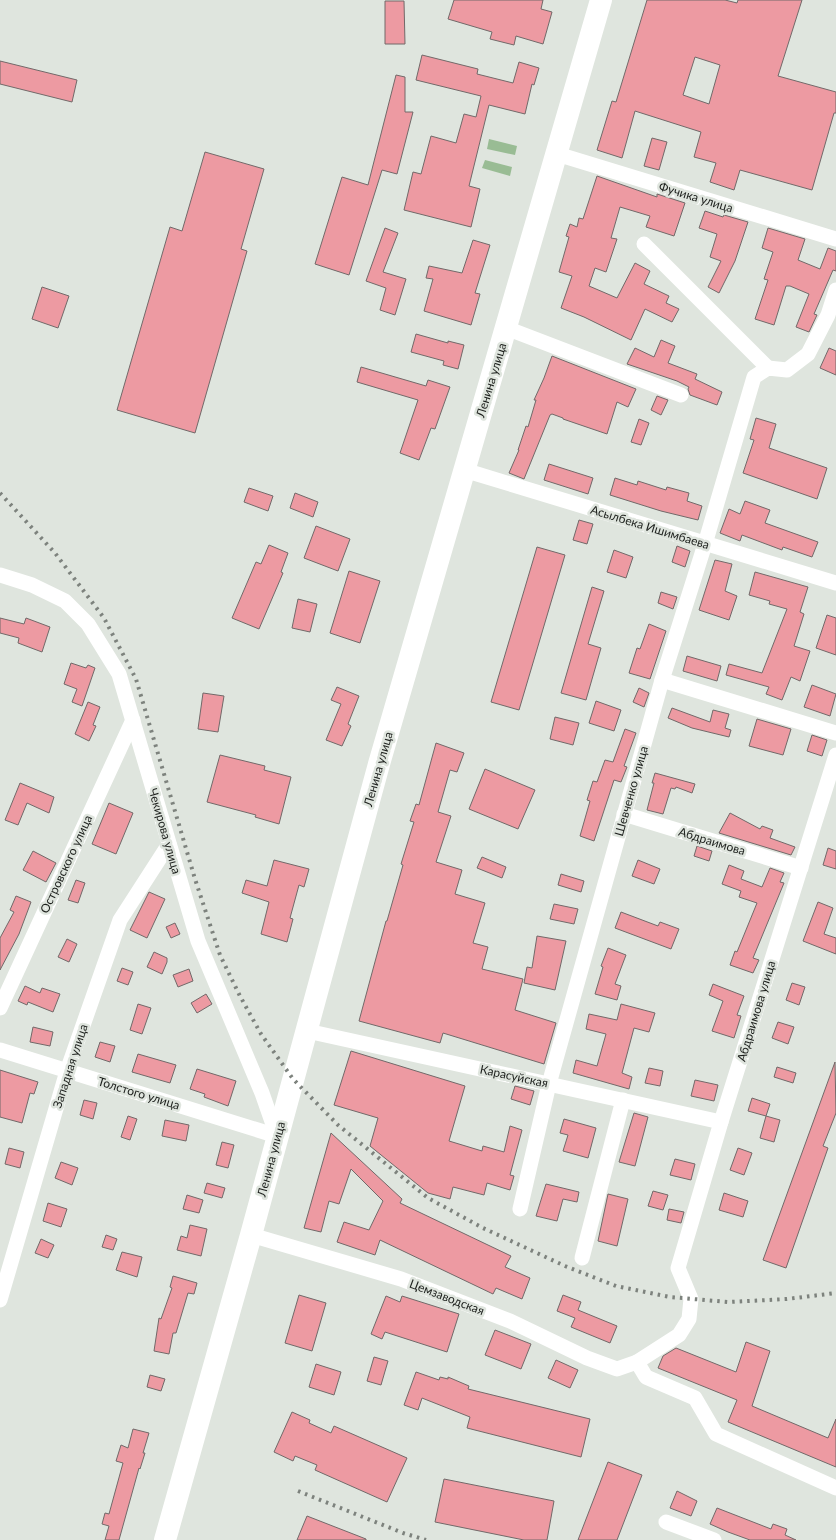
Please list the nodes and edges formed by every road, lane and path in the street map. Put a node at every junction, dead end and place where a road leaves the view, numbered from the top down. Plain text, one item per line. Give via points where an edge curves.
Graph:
1 (601, 0) edge
2 (557, 154) junction
3 (836, 239) edge
4 (644, 244) dead end
5 (836, 290) edge
6 (506, 328) junction
7 (768, 368) junction
8 (681, 395) dead end
9 (464, 470) junction
10 (705, 544) junction
11 (0, 574) edge
12 (836, 583) edge
13 (662, 680) junction
14 (133, 720) junction
15 (836, 733) edge
16 (836, 755) edge
17 (624, 814) junction
18 (169, 844) junction
19 (800, 868) junction
20 (0, 1008) edge
21 (307, 1031) junction
22 (0, 1050) edge
23 (67, 1071) junction
24 (549, 1084) junction
25 (623, 1100) junction
26 (721, 1122) junction
27 (277, 1136) junction
28 (520, 1209) dead end
29 (252, 1235) junction
30 (582, 1258) dead end
31 (0, 1300) edge
32 (689, 1319) joint
33 (637, 1362) junction
34 (836, 1488) edge
35 (666, 1522) dead end
36 (165, 1540) edge
37 (714, 1540) edge

1 - 2 main road, Ленина улица
2 - 3 street, Фучика улица
2 - 6 main road, Ленина улица
4 - 7 street
5 - 7 street via 828,315 808,354 787,370
6 - 8 street
6 - 9 main road, Ленина улица
7 - 10 street, Шевченко улица via 754,377
9 - 10 street, Асылбека Ишимбаева
9 - 21 main road, Ленина улица via 379,764
10 - 12 street, Асылбека Ишимбаева
10 - 13 street, Шевченко улица
11 - 14 street, Чекирова улица via 65,601 88,624 119,674
13 - 15 street
13 - 17 street, Шевченко улица
14 - 18 street, Чекирова улица
14 - 20 street, Островского улица
16 - 19 street, Абдраимова улица
17 - 19 street, Абдраимова
17 - 24 street, Шевченко улица
18 - 23 street, Западная улица via 120,920
18 - 27 street, Чекирова улица via 198,941
19 - 26 street, Абдраимова улица
21 - 24 street, Карасуйская
21 - 27 main road, Ленина улица
22 - 23 street, Толстого улица
23 - 27 street, Толстого улица
23 - 31 street, Западная улица
24 - 25 street, Карасуйская
24 - 28 street, Шевченко улица
25 - 26 street, Карасуйская
25 - 30 street
26 - 32 street, Абдраимова улица via 678,1268 691,1299
27 - 29 main road, Ленина улица
29 - 33 street, Цемзаводская via 401,1279 510,1321 617,1369
29 - 36 main road, Ленина улица
32 - 33 street, Цемзаводская via 679,1335
33 - 34 street via 646,1377 694,1398 716,1434
35 - 37 street

